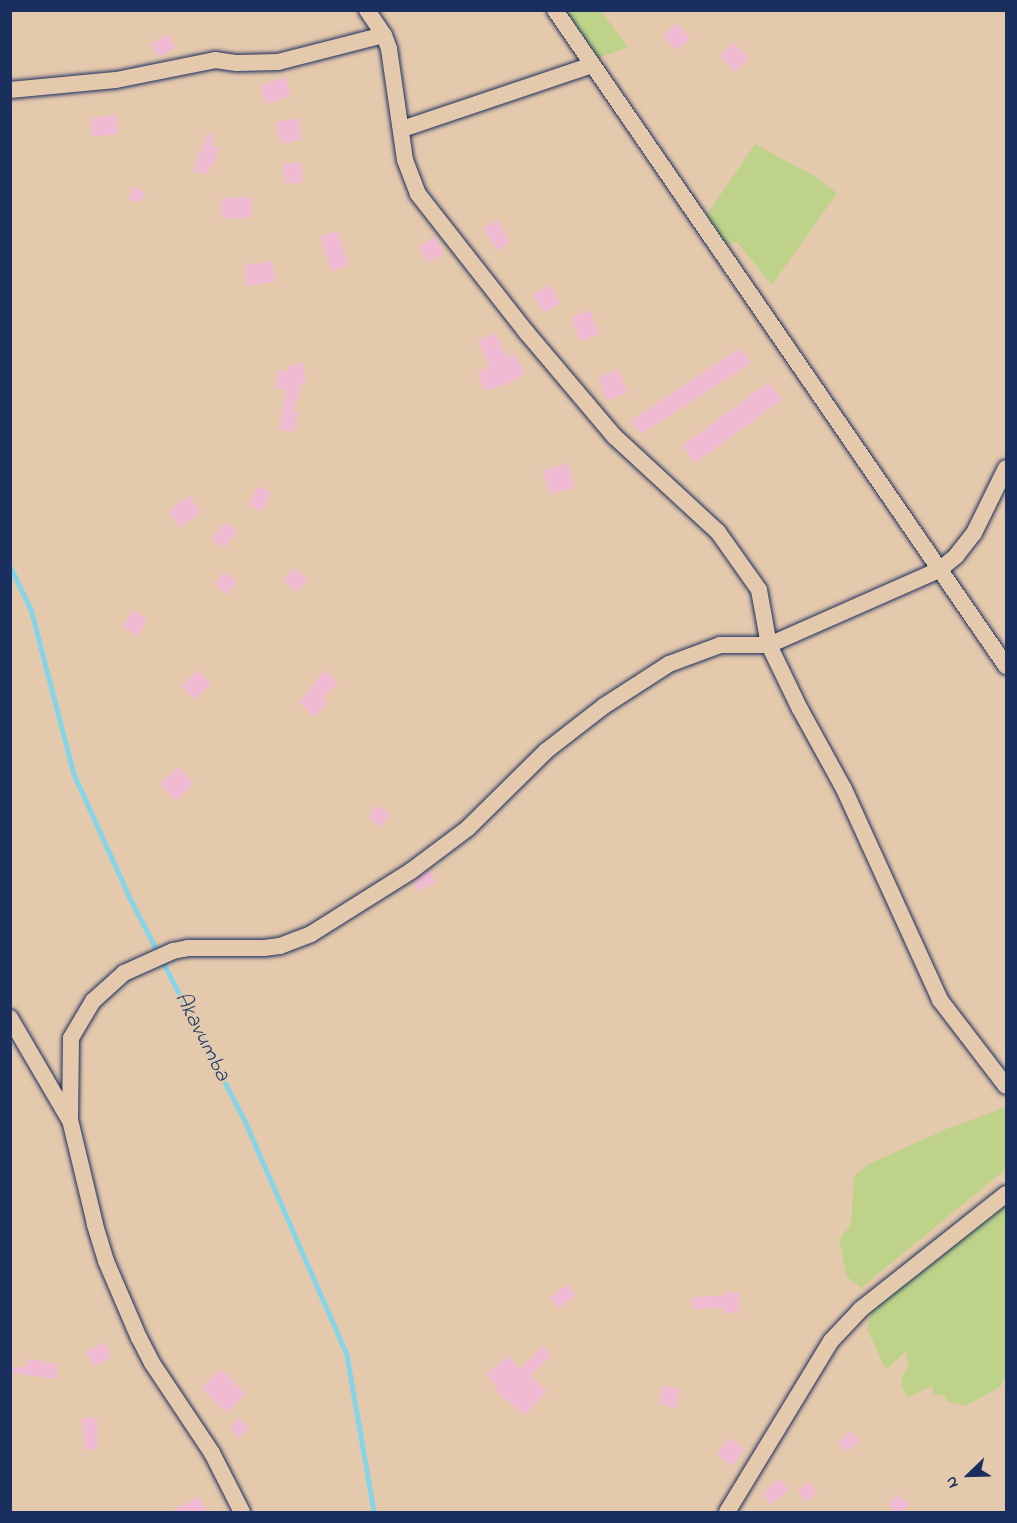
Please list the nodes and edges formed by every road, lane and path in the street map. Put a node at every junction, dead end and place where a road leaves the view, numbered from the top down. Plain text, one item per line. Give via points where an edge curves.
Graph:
1 (367, 10) edge
2 (555, 10) edge
3 (384, 35) junction
4 (592, 65) junction
5 (10, 90) edge
6 (402, 129) junction
7 (1006, 468) edge
8 (939, 570) junction
9 (769, 645) junction
10 (1006, 666) edge
11 (10, 1018) edge
12 (1006, 1086) edge
13 (70, 1120) junction
14 (1006, 1194) edge
15 (242, 1512) edge
16 (727, 1512) edge

1 - 3 street
2 - 4 street
3 - 5 street via 279,62 215,60 116,80
3 - 6 street
4 - 6 street
4 - 8 street
6 - 9 street via 405,160 418,194 614,436 718,532 759,590
7 - 8 street via 974,533
8 - 9 street
8 - 10 street
9 - 12 street via 844,789 940,1000
9 - 13 street via 720,645 689,655 643,680 546,751 468,828 411,871 311,934 264,948 182,949 124,973 93,1001 74,1029
11 - 13 street
13 - 15 street via 94,1224 125,1305 152,1363 212,1453
14 - 16 street via 861,1309 831,1341

